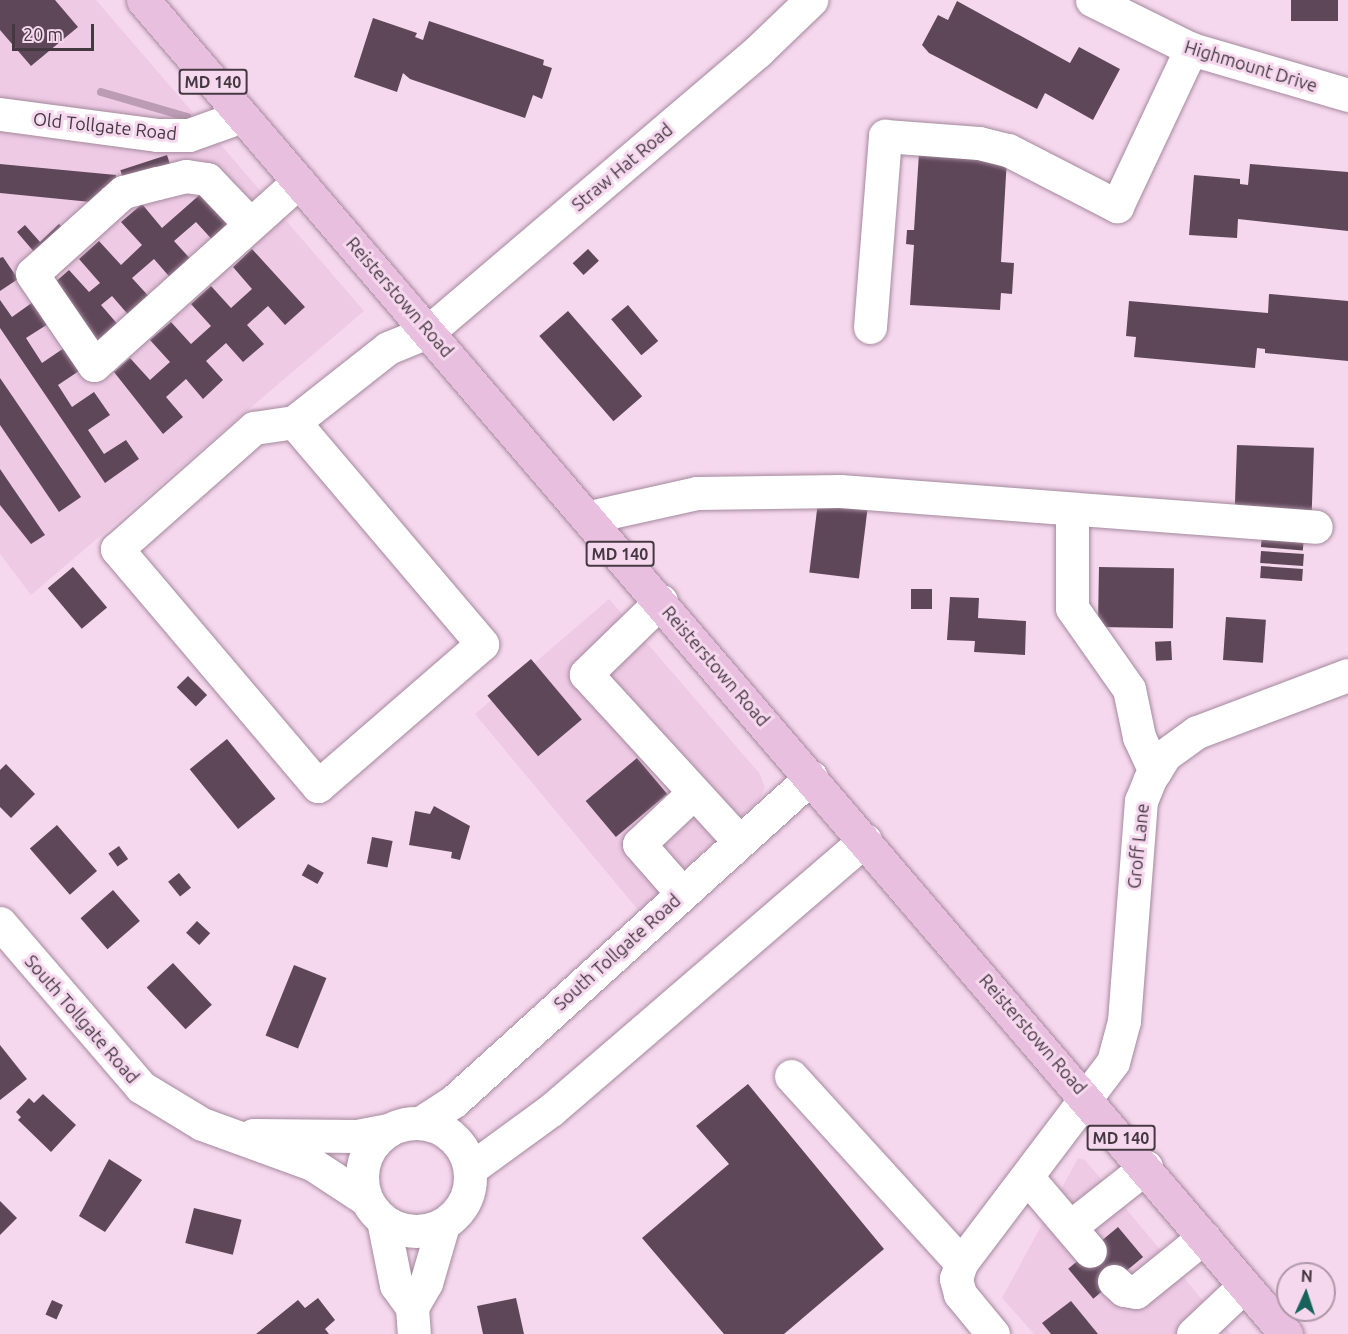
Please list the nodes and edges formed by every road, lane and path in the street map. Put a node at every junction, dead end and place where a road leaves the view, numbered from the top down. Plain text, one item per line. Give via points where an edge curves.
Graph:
1 (143, 0) edge
2 (811, 0) edge
3 (1092, 0) edge
4 (1191, 49) junction
5 (1348, 95) edge
6 (0, 114) edge
7 (242, 116) junction
8 (299, 181) junction
9 (250, 224) junction
10 (870, 327) dead end
11 (429, 331) junction
12 (294, 422) junction
13 (1072, 510) junction
14 (589, 517) junction
15 (1316, 527) dead end
16 (661, 601) junction
17 (1348, 675) edge
18 (1155, 771) junction
19 (811, 777) junction
20 (692, 794) junction
21 (865, 840) junction
22 (740, 841) junction
23 (682, 893) junction
24 (0, 923) edge
25 (791, 1076) dead end
26 (1088, 1098) junction
27 (405, 1127) junction
28 (236, 1136) junction
29 (1146, 1167) junction
30 (470, 1169) junction
31 (1027, 1177) junction
32 (374, 1209) junction
33 (443, 1225) junction
34 (1204, 1237) junction
35 (960, 1263) junction
36 (1114, 1281) dead end
37 (1244, 1286) junction
38 (413, 1321) edge
39 (993, 1334) edge
40 (1193, 1334) edge
41 (1286, 1334) edge

1 - 7 main road, Reisterstown Road / MD 140
2 - 11 street, Straw Hat Road via 758,51
3 - 4 street, Highmount Drive
4 - 5 street, Highmount Drive
4 - 10 street via 1117,206 1008,150 979,142 885,136
6 - 7 street, Old Tollgate Road via 157,135 189,135
7 - 8 main road, Reisterstown Road / MD 140
8 - 9 street
8 - 11 main road, Reisterstown Road / MD 140
9 - 9 street via 94,365 32,274 123,192 157,183 186,177 207,178
11 - 12 street, Straw Hat Road via 388,348
11 - 14 main road, Reisterstown Road / MD 140
12 - 12 street via 254,428 117,549 318,786 482,644
13 - 14 street via 840,491 697,493
13 - 15 street
13 - 18 street via 1072,608 1129,689 1139,737
14 - 16 main road, Reisterstown Road / MD 140
16 - 19 main road, Reisterstown Road / MD 140
16 - 20 street via 586,674
17 - 18 street, Groff Lane via 1197,732 1165,755
18 - 26 street, Groff Lane via 1141,801 1137,831 1124,1021 1113,1062
19 - 21 main road, Reisterstown Road / MD 140
19 - 22 street, South Tollgate Road
20 - 22 street
20 - 23 street via 639,844
21 - 26 main road, Reisterstown Road / MD 140
21 - 30 street via 551,1110
22 - 23 street, South Tollgate Road
23 - 27 street, South Tollgate Road via 454,1101
24 - 28 street, South Tollgate Road via 141,1087 177,1112
25 - 35 street
26 - 29 main road, Reisterstown Road / MD 140
26 - 31 street, Groff Lane
27 - 28 street, South Tollgate Road via 357,1136
27 - 30 street via 435,1126 457,1141
27 - 32 street via 364,1161
28 - 32 street, South Tollgate Road via 312,1164
29 - 31 street via 1080,1239
29 - 34 main road, Reisterstown Road / MD 140
30 - 33 street via 465,1202
31 - 35 street, Groff Lane
32 - 33 street via 416,1231
32 - 38 street via 396,1285
33 - 38 street
34 - 36 street via 1136,1292 1124,1290
34 - 37 main road, Reisterstown Road / MD 140
35 - 39 street via 956,1279 960,1294
37 - 40 street
37 - 41 main road, Reisterstown Road / MD 140

